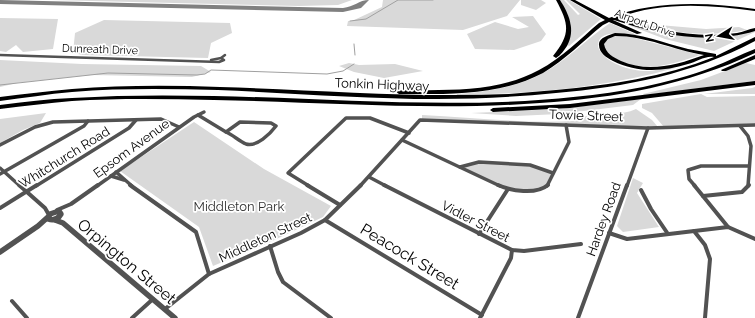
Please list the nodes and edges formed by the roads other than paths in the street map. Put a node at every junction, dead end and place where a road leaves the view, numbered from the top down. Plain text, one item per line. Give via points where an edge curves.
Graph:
1 (558, 0) edge
2 (572, 0) edge
3 (576, 0) edge
4 (682, 0) edge
5 (755, 10) edge
6 (606, 17) junction
7 (614, 21) junction
8 (755, 29) edge
9 (755, 35) edge
10 (755, 38) edge
11 (755, 51) edge
12 (703, 52) junction
13 (0, 55) edge
14 (225, 55) dead end
15 (755, 59) edge
16 (533, 75) junction
17 (755, 83) edge
18 (299, 92) junction
19 (0, 99) edge
20 (522, 104) junction
21 (411, 105) junction
22 (0, 107) edge
23 (204, 112) dead end
24 (198, 115) junction
25 (136, 120) junction
26 (88, 121) junction
27 (417, 123) joint
28 (566, 125) junction
29 (740, 126) junction
30 (755, 126) edge
31 (179, 127) junction
32 (648, 128) junction
33 (226, 132) junction
34 (409, 133) junction
35 (402, 140) junction
36 (0, 145) edge
37 (749, 166) junction
38 (460, 167) junction
39 (0, 168) edge
40 (5, 172) junction
41 (116, 172) junction
42 (553, 173) junction
43 (0, 174) edge
44 (111, 176) junction
45 (369, 177) junction
46 (125, 181) junction
47 (508, 189) junction
48 (642, 190) dead end
49 (26, 192) junction
50 (703, 196) junction
51 (340, 205) junction
52 (0, 208) edge
53 (45, 208) junction
54 (58, 213) junction
55 (51, 218) junction
56 (325, 220) junction
57 (63, 223) junction
58 (728, 227) junction
59 (694, 231) junction
60 (609, 233) junction
61 (479, 234) junction
62 (668, 234) junction
63 (755, 239) edge
64 (581, 244) dead end
65 (270, 246) junction
66 (512, 250) junction
67 (0, 252) edge
68 (209, 274) junction
69 (153, 299) junction
70 (12, 301) dead end
71 (165, 310) junction
72 (481, 317) edge
73 (28, 318) edge
74 (132, 318) edge
75 (175, 318) edge
76 (332, 318) edge
77 (578, 318) edge
78 (705, 318) edge

1 - 16 highway via 568,19 567,40 563,49
2 - 6 highway, Airport Drive
3 - 6 highway
4 - 5 highway via 734,5
5 - 16 highway via 699,3 672,3 624,12 608,19
6 - 7 highway, Airport Drive
7 - 8 highway via 691,35 726,35
7 - 12 highway
9 - 12 highway via 683,64 654,69 634,68 622,64 607,54 601,44 608,37 623,34
10 - 18 highway, Tonkin Highway via 714,58 671,72 559,93 457,97
11 - 20 highway, Tonkin Highway via 716,68 661,85 610,94
12 - 15 highway
12 - 15 highway
13 - 14 street, Dunreath Drive via 220,62 224,60 221,58
15 - 20 highway via 703,77 658,88 579,100
16 - 18 highway via 508,84 470,90
17 - 21 highway via 557,108 482,110
18 - 19 highway, Tonkin Highway via 124,87 66,90
20 - 21 highway, Tonkin Highway
21 - 22 highway, Tonkin Highway via 133,96 77,98
23 - 24 street, Epsom Avenue
24 - 31 street, Epsom Avenue
24 - 33 street
25 - 26 street
25 - 31 street via 164,120
25 - 49 street, Whitchurch Road via 129,128
26 - 36 street via 41,125
26 - 40 street via 84,126
27 - 28 street, Towie Street via 422,120
27 - 34 street, Middleton Street
28 - 32 street, Towie Street
28 - 42 street via 569,142
29 - 30 street, Towie Street
29 - 32 street, Towie Street
29 - 37 street via 749,136 752,152
31 - 41 street, Epsom Avenue
32 - 60 street, Hardey Road
33 - 33 street via 247,144 252,144 276,126 271,123 240,122
34 - 35 street, Middleton Street
34 - 51 street via 370,118 346,118 288,173
35 - 38 street
35 - 45 street, Middleton Street
37 - 50 street via 749,185 742,192
37 - 50 street via 701,166 688,170 689,179
38 - 42 street via 479,162 515,164 530,165
38 - 47 street
39 - 40 street
40 - 43 street
40 - 49 street
41 - 44 street, Epsom Avenue
41 - 46 street
42 - 47 street via 547,186 541,190
44 - 46 street
44 - 54 street, Epsom Avenue
45 - 51 street, Middleton Street
45 - 61 street, Vidler Street
46 - 68 street via 196,232
47 - 61 street
48 - 62 street via 649,206
49 - 52 street, Whitchurch Road
49 - 53 street
50 - 58 street
51 - 56 street, Middleton Street
53 - 54 street
53 - 55 street
54 - 55 street
54 - 55 street
54 - 57 street, Orpington Street
55 - 57 street, Orpington Street
55 - 67 street
56 - 65 street, Middleton Street
56 - 72 street, Peacock Street
57 - 69 street, Orpington Street
58 - 59 street
58 - 63 street
59 - 62 street
59 - 78 street via 705,245 710,258
60 - 62 street via 627,239
60 - 77 street, Hardey Road
61 - 66 street, Vidler Street
64 - 66 street, Vidler Street via 524,251
65 - 68 street, Middleton Street
65 - 76 street via 283,282
66 - 72 street via 511,258
68 - 71 street, Middleton Street
69 - 71 street, Orpington Street
69 - 74 street
70 - 73 street
71 - 75 street, Orpington Street

